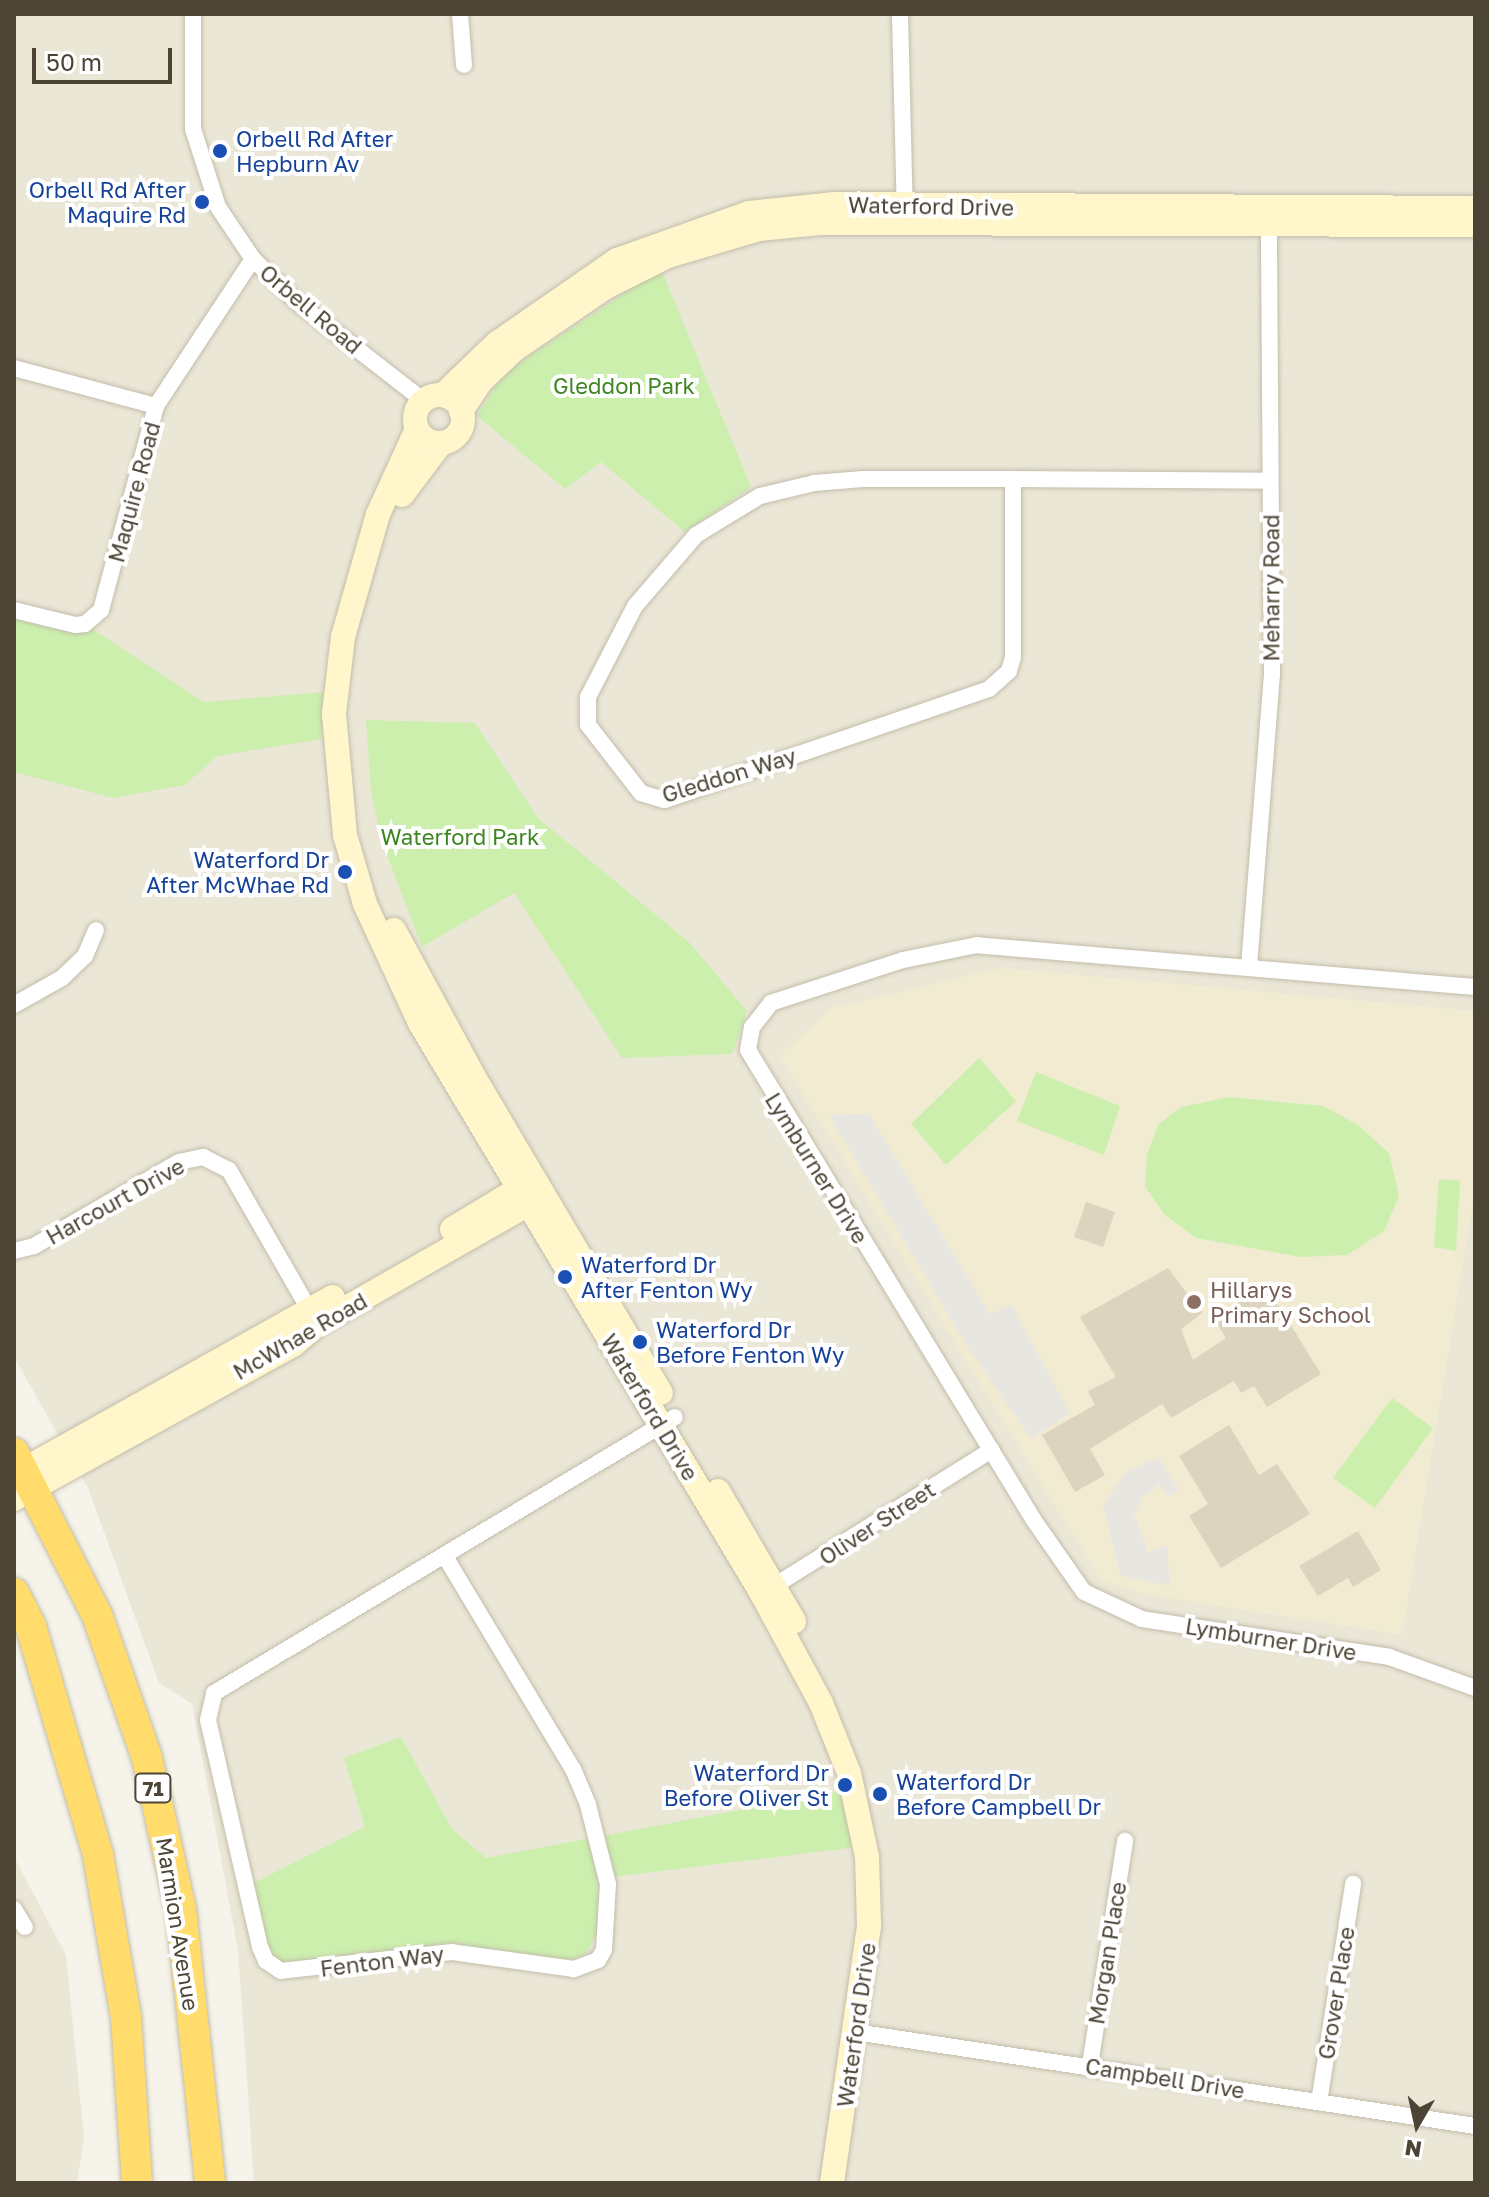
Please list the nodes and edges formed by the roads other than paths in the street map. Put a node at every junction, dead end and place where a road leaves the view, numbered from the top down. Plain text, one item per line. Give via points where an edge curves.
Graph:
1 (193, 14) edge
2 (460, 14) edge
3 (900, 14) edge
4 (464, 65) dead end
5 (1475, 208) edge
6 (905, 214) junction
7 (1269, 217) junction
8 (1475, 225) edge
9 (253, 259) junction
10 (14, 368) edge
11 (443, 402) junction
12 (156, 406) junction
13 (417, 429) junction
14 (441, 443) junction
15 (1013, 479) junction
16 (1270, 481) junction
17 (14, 610) edge
18 (96, 930) dead end
19 (1249, 966) junction
20 (1475, 987) edge
21 (14, 1005) edge
22 (531, 1192) junction
23 (14, 1251) edge
24 (314, 1317) junction
25 (668, 1421) junction
26 (992, 1450) junction
27 (20, 1477) edge
28 (446, 1558) junction
29 (769, 1590) junction
30 (14, 1593) edge
31 (1473, 1681) edge
32 (1125, 1841) dead end
33 (1353, 1884) dead end
34 (14, 1909) edge
35 (25, 1927) dead end
36 (862, 2034) junction
37 (1090, 2065) junction
38 (1319, 2102) junction
39 (1475, 2126) edge
40 (137, 2183) edge
41 (210, 2183) edge
42 (832, 2183) edge
43 (848, 2183) edge

1 - 9 street, Orbell Road via 190,95 197,155 218,207
2 - 4 street
3 - 6 street
5 - 7 street, Waterford Drive
6 - 7 street, Waterford Drive
6 - 11 street, Waterford Drive via 835,204 749,213 636,251 541,309
7 - 8 street, Waterford Drive
7 - 16 street, Meharry Road
9 - 11 street, Orbell Road via 298,303
9 - 12 street, Maquire Road
10 - 12 street
11 - 13 street, Waterford Drive via 415,413
11 - 14 street, Waterford Drive via 459,432
12 - 17 street, Maquire Road via 101,610 85,624 75,625
13 - 14 street via 427,440
13 - 22 street, Waterford Drive via 378,514 343,637 334,714 340,805 354,871 395,973
14 - 22 street, Waterford Drive via 401,496 358,637 350,702 356,807 371,875 405,956
15 - 15 street, Gleddon Way via 1013,657 1009,671 989,689 664,800 641,793 588,725 588,697 635,606 684,545 736,507 760,496 838,480
15 - 16 street, Gleddon Way
16 - 19 street, Meharry Road via 1272,675
18 - 21 street via 85,956 62,978
19 - 20 street, Lymburner Drive
19 - 26 street, Lymburner Drive via 1027,946 953,948 814,985 771,1003 752,1027 752,1064
22 - 24 street, McWhae Road
22 - 25 street, Waterford Drive
23 - 24 street, Harcourt Drive via 34,1246 179,1162 203,1157 229,1170
24 - 27 street, McWhae Road
25 - 28 street, Fenton Way
25 - 29 street, Waterford Drive
26 - 29 street, Oliver Street
26 - 31 street, Lymburner Drive via 1070,1576 1106,1606 1142,1619 1389,1657
27 - 41 highway, Marmion Avenue / 71 via 97,1615 147,1758 181,1910
28 - 28 street, Fenton Way via 573,1769 588,1805 608,1884 604,1950 598,1960 574,1969 452,1952 309,1971 273,1968 260,1947 208,1720 214,1693
29 - 36 street, Waterford Drive via 840,1711 880,1845 884,1923
30 - 40 highway via 31,1627 98,1855 126,2017
32 - 37 street, Morgan Place
33 - 38 street, Grover Place
34 - 35 street
36 - 37 street, Campbell Drive
36 - 42 street, Waterford Drive
36 - 43 street, Waterford Drive
37 - 38 street, Campbell Drive
38 - 39 street, Campbell Drive

